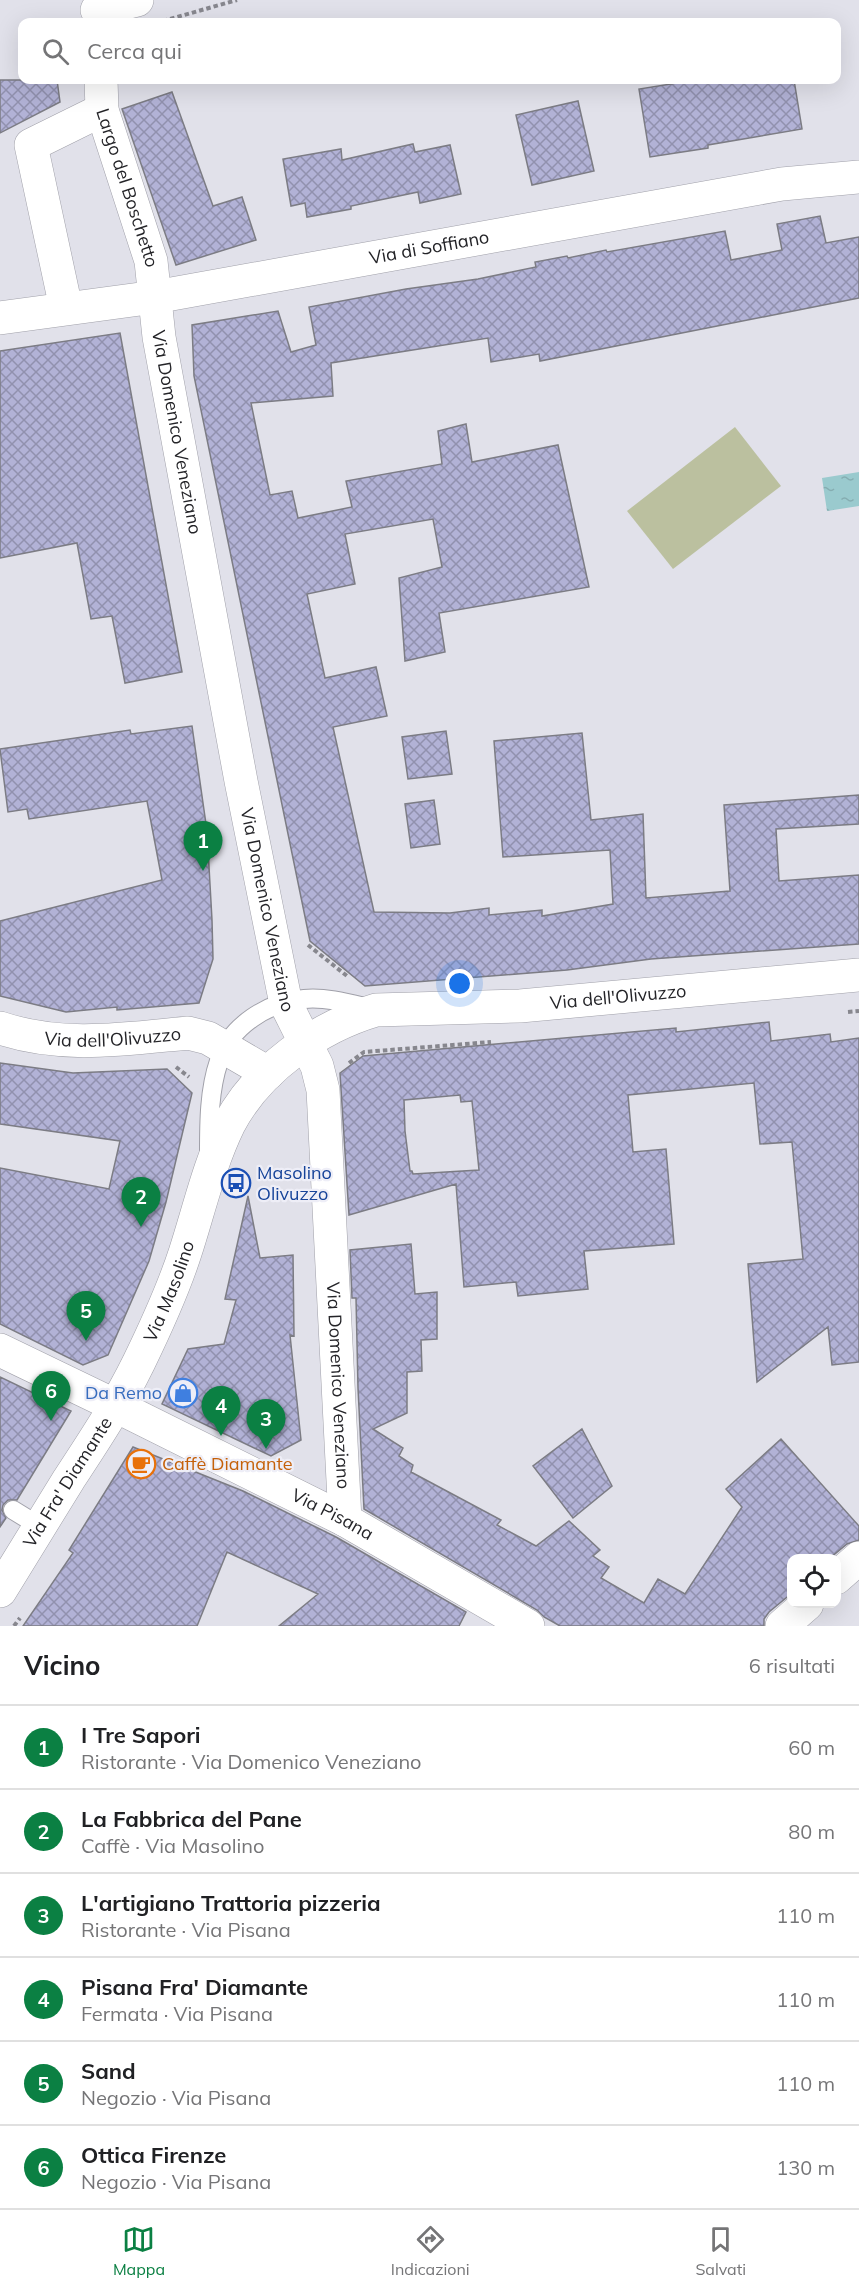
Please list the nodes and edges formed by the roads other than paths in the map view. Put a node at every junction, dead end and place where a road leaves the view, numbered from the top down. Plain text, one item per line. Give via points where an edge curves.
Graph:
1 (137, 0) edge
2 (97, 11) edge
3 (102, 95) edge
4 (859, 177) edge
5 (154, 297) junction
6 (66, 308) junction
7 (0, 318) edge
8 (859, 975) edge
9 (286, 1004) junction
10 (376, 1010) junction
11 (0, 1028) edge
12 (306, 1043) junction
13 (225, 1047) junction
14 (268, 1073) junction
15 (210, 1173) junction
16 (0, 1350) edge
17 (116, 1406) junction
18 (345, 1521) junction
19 (859, 1558) edge
20 (841, 1574) edge
21 (0, 1591) edge
22 (802, 1608) edge
23 (528, 1626) edge
24 (782, 1626) edge

1 - 2 street
3 - 5 street, Largo del Boschetto via 151,261
3 - 6 street, Largo del Boschetto via 31,145
4 - 5 street, Via di Soffiano via 782,184
5 - 6 street, Via di Soffiano
5 - 9 street, Via Domenico Veneziano via 241,781
6 - 7 street, Via di Soffiano
8 - 10 street, Via dell'Olivuzzo via 520,1006
9 - 10 lane, Via dell'Olivuzzo via 318,999
9 - 12 street, Via Domenico Veneziano
9 - 13 lane, Via dell'Olivuzzo via 251,1019
10 - 12 street, Via dell'Olivuzzo via 358,1015
11 - 13 street, Via dell'Olivuzzo via 32,1037 79,1042 188,1033
12 - 14 street, Via dell'Olivuzzo
12 - 18 street, Via Domenico Veneziano via 323,1090
13 - 14 street, Via dell'Olivuzzo
13 - 15 lane, Via Masolino via 213,1087
14 - 15 street, Via Masolino via 230,1123
15 - 17 street, Via Masolino via 170,1293
16 - 17 street, Via Pisana
17 - 18 street, Via Pisana
17 - 21 street, Via Fra' Diamante via 26,1518
18 - 23 street, Via Pisana
19 - 20 street
22 - 24 street

